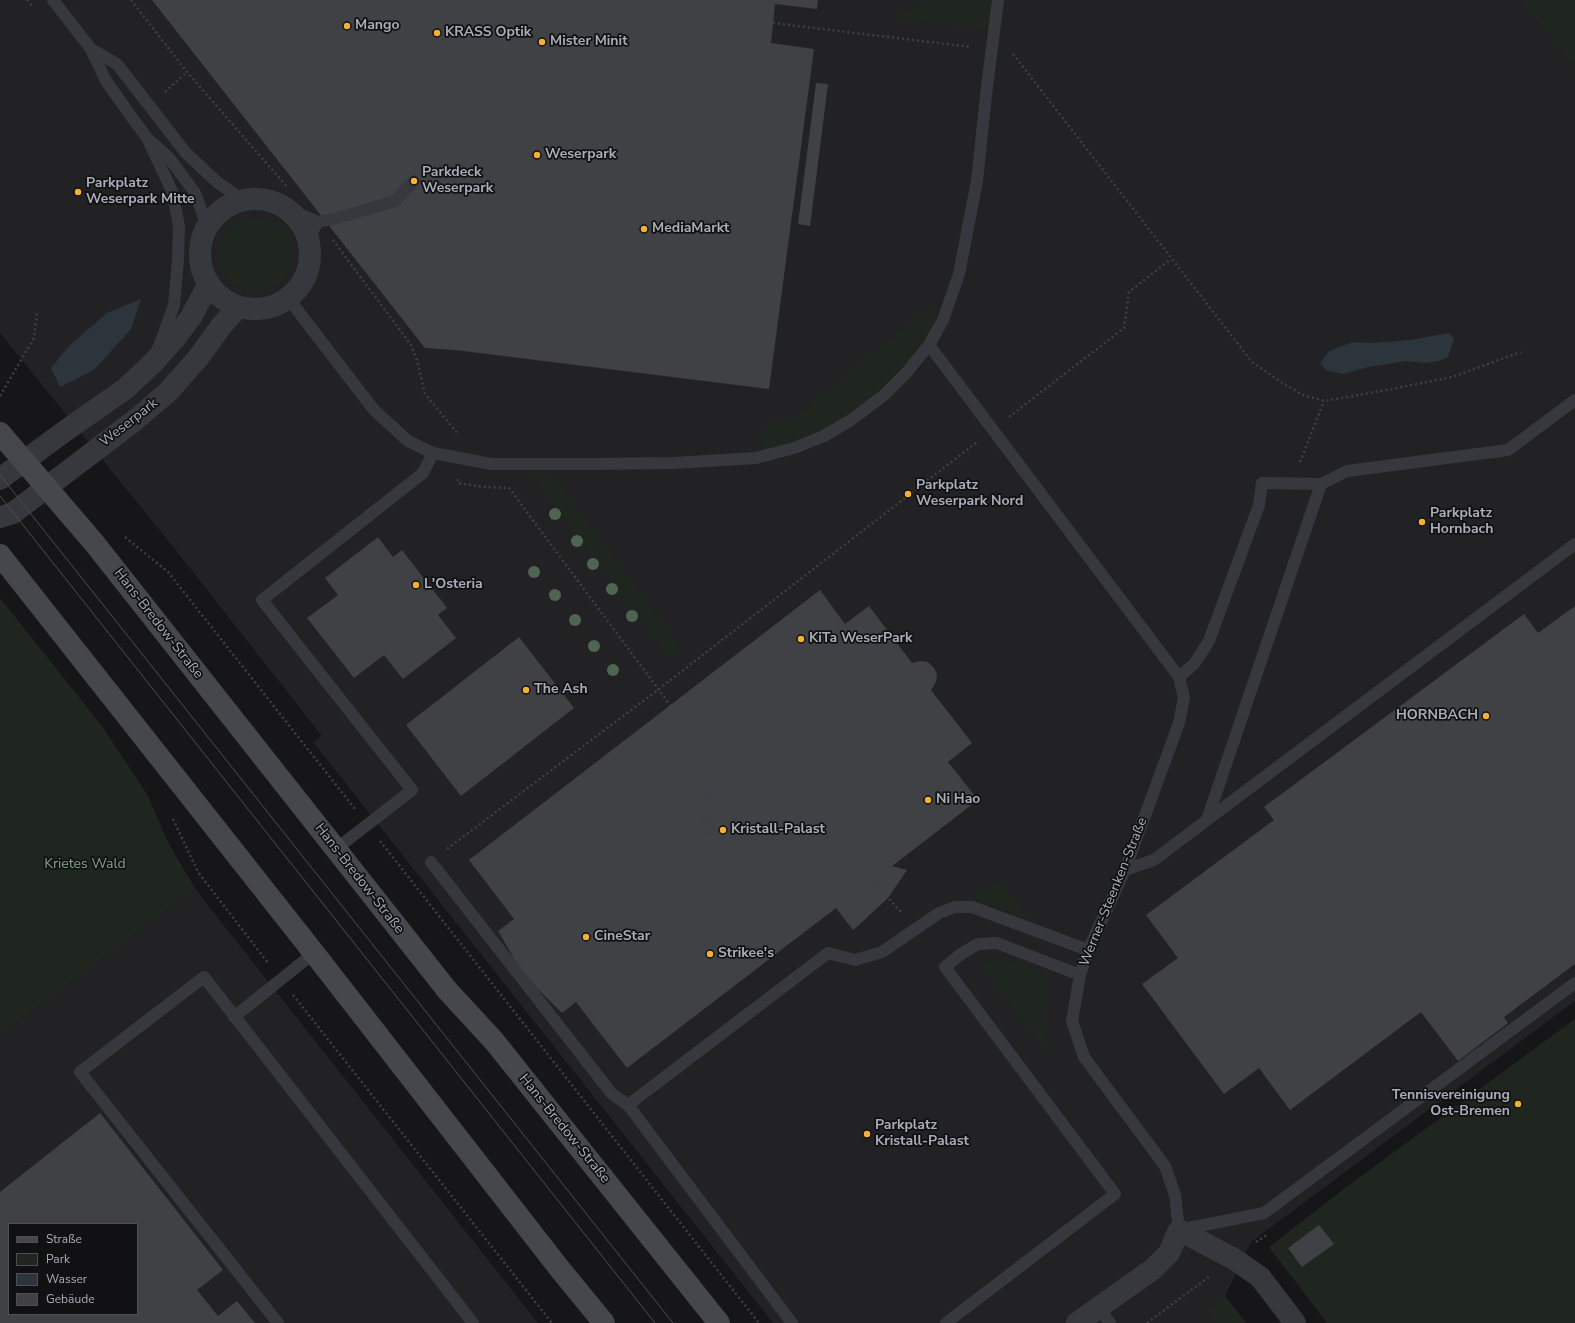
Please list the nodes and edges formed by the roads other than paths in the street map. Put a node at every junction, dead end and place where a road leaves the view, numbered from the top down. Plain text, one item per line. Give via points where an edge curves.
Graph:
1 (53, 0) edge
2 (998, 0) edge
3 (91, 49) junction
4 (148, 139) junction
5 (414, 181) dead end
6 (243, 200) junction
7 (207, 226) junction
8 (313, 230) junction
9 (208, 285) junction
10 (288, 298) junction
11 (238, 307) junction
12 (929, 345) junction
13 (154, 362) junction
14 (1575, 400) edge
15 (0, 433) edge
16 (433, 452) junction
17 (24, 461) junction
18 (0, 479) edge
19 (1321, 484) junction
20 (46, 487) junction
21 (0, 517) edge
22 (1575, 544) edge
23 (0, 555) edge
24 (1178, 676) junction
25 (1206, 820) junction
26 (336, 849) junction
27 (431, 862) road end
28 (1125, 870) junction
29 (1088, 950) junction
30 (314, 953) junction
31 (1080, 975) junction
32 (1575, 983) edge
33 (234, 1017) junction
34 (628, 1105) junction
35 (1179, 1230) junction
36 (1104, 1315) edge
37 (278, 1323) edge
38 (473, 1323) edge
39 (604, 1323) edge
40 (719, 1323) edge
41 (792, 1323) edge
42 (946, 1323) edge
43 (1077, 1323) edge
44 (1295, 1323) edge

1 - 3 lane
2 - 12 lane via 977,181 959,274 943,320
3 - 4 lane via 106,81
3 - 6 lane via 117,64 186,153 217,182
4 - 7 lane via 170,158 196,193
4 - 13 lane via 172,192 179,226 174,305
5 - 8 lane via 395,201 349,215
6 - 7 street via 222,209
6 - 8 street via 290,201 300,222
7 - 9 street via 200,245 200,265
8 - 10 street via 307,271 300,286
9 - 11 street via 222,298
9 - 13 street, Weserpark via 191,317
10 - 11 street via 273,306 256,309
10 - 16 lane via 374,410 408,440
11 - 20 street, Weserpark via 168,392
12 - 16 lane via 884,396 852,420 800,446 761,457 674,463 491,464
12 - 24 lane
13 - 17 street, Weserpark via 125,389
14 - 19 lane via 1508,450 1347,470
15 - 17 main road, Hans-Bredow-Straße
16 - 26 lane via 424,473 262,600 412,790
17 - 18 street, Weserpark
17 - 20 main road, Hans-Bredow-Straße
19 - 24 lane via 1262,483 1258,505 1209,641 1194,664
19 - 25 lane
20 - 21 street, Weserpark via 13,513
20 - 26 main road, Hans-Bredow-Straße via 95,544
22 - 25 lane
23 - 30 main road
24 - 28 lane, Werner-Steenken-Straße via 1184,698 1179,723
25 - 28 lane via 1154,860
26 - 40 main road, Hans-Bredow-Straße via 447,990 494,1041
27 - 34 lane via 612,1094
28 - 29 lane, Werner-Steenken-Straße
29 - 31 lane, Werner-Steenken-Straße
29 - 34 lane via 972,908 955,907 939,913 882,952 855,960 828,953
30 - 33 lane
30 - 39 main road
31 - 35 lane, Werner-Steenken-Straße via 1072,1021 1084,1057 1165,1166 1176,1195
31 - 42 lane via 996,943 978,944 945,967 1115,1194
32 - 35 lane via 1264,1213
33 - 37 lane via 204,977 80,1072
33 - 38 lane
34 - 41 lane
35 - 36 street, Werner-Steenken-Straße via 1169,1253
35 - 44 street via 1234,1259 1260,1277
36 - 43 street, Werner-Steenken-Straße

